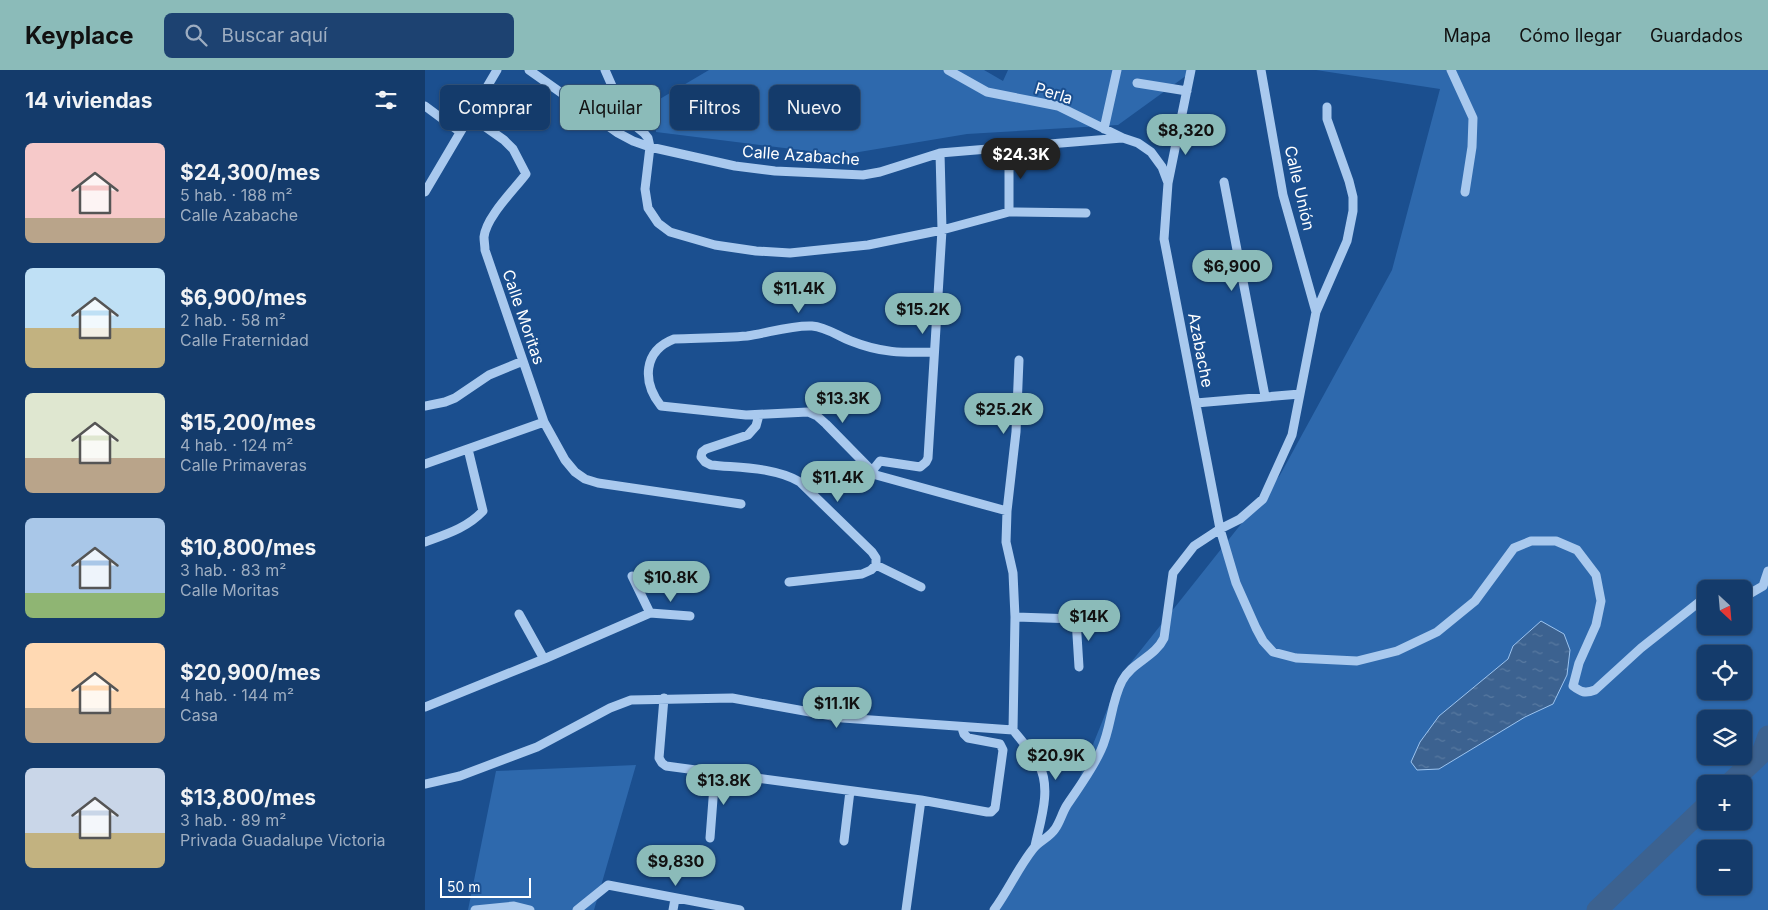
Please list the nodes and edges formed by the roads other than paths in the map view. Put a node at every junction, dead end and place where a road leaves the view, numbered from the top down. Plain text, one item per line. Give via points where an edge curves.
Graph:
1 (497, 70) edge
2 (529, 70) edge
3 (605, 70) edge
4 (948, 70) edge
5 (1117, 70) edge
6 (1191, 70) edge
7 (1261, 70) edge
8 (1451, 70) edge
9 (1137, 83) dead end
10 (488, 85) edge
11 (1187, 91) junction
12 (425, 106) edge
13 (1327, 107) dead end
14 (1104, 129) junction
15 (489, 130) edge
16 (461, 132) joint
17 (1123, 138) junction
18 (650, 147) junction
19 (1009, 148) junction
20 (940, 153) junction
21 (1224, 182) dead end
22 (1168, 183) junction
23 (425, 192) edge
24 (1465, 192) dead end
25 (1009, 212) junction
26 (1086, 213) dead end
27 (942, 230) junction
28 (1316, 312) junction
29 (934, 352) junction
30 (1019, 360) dead end
31 (523, 361) junction
32 (1300, 394) junction
33 (1265, 396) junction
34 (1196, 403) junction
35 (425, 406) edge
36 (759, 415) junction
37 (544, 422) junction
38 (468, 449) junction
39 (425, 464) edge
40 (872, 470) junction
41 (741, 504) dead end
42 (1007, 511) junction
43 (1220, 529) junction
44 (425, 542) edge
45 (876, 565) junction
46 (1768, 571) edge
47 (632, 576) dead end
48 (789, 582) dead end
49 (921, 587) dead end
50 (1753, 592) edge
51 (1697, 604) edge
52 (650, 613) junction
53 (519, 614) dead end
54 (690, 616) dead end
55 (1015, 617) junction
56 (543, 659) junction
57 (1079, 667) dead end
58 (663, 698) junction
59 (425, 707) edge
60 (962, 728) junction
61 (1013, 730) junction
62 (715, 773) junction
63 (425, 784) edge
64 (850, 791) junction
65 (921, 800) junction
66 (710, 838) dead end
67 (844, 841) dead end
68 (1035, 846) junction
69 (675, 899) junction
70 (475, 910) edge
71 (530, 910) edge
72 (577, 910) edge
73 (673, 910) edge
74 (740, 910) edge
75 (906, 910) edge
76 (994, 910) edge

1 - 10 street
2 - 18 street, Calle Azabache via 618,132
3 - 18 street via 623,111 649,138
4 - 14 street, Perla via 987,92 1058,106
5 - 14 street
6 - 11 street
7 - 28 street, Calle Unión via 1283,195
8 - 24 street via 1473,118
9 - 11 street
11 - 22 street
12 - 16 street
13 - 28 street via 1327,119 1349,181 1353,210 1347,241
14 - 17 street, Perla
15 - 31 street, Calle Moritas via 513,149 526,174 495,214 484,236 485,250
16 - 23 street
17 - 19 street, Calle Azabache
17 - 22 street, Azabache via 1151,152
18 - 20 street, Calle Azabache via 775,172 863,175
18 - 27 street via 645,188 648,208 658,223 670,232 756,251 790,253 868,245
19 - 20 street, Calle Azabache
19 - 25 street
20 - 27 street
21 - 33 street
22 - 34 street, Azabache via 1164,239
25 - 26 street
25 - 27 street
27 - 29 street
28 - 32 street
29 - 36 street via 878,350 823,328 802,326 746,336 675,339 657,350 649,364 648,380 653,396 661,406
29 - 40 street via 926,462 920,466 880,461
30 - 42 street via 1016,432
31 - 35 street via 489,375 455,398
31 - 37 street, Calle Moritas
32 - 33 street
32 - 43 street via 1292,435 1263,498 1240,518
33 - 34 street
34 - 43 street, Azabache
36 - 40 street via 808,412 817,416
36 - 45 street via 748,435 706,449 701,457 711,465 778,473 800,482 872,552
37 - 38 street
37 - 41 street, Calle Moritas via 565,460 585,479
38 - 39 street
38 - 44 street via 483,512 462,529
40 - 42 street via 876,475
42 - 55 street via 1006,542 1013,573
43 - 51 street, Azabache via 1236,583 1263,641 1273,652 1296,658 1357,661 1397,651 1437,632 1475,601 1514,548 1531,541 1556,541 1577,550 1596,575 1601,601 1573,686 1580,692 1595,690
43 - 68 street via 1194,546 1173,573 1164,638 1160,646 1135,665 1121,683 1102,748 1093,766 1065,808 1057,828
45 - 48 street via 862,574
45 - 49 street
46 - 50 street via 1763,586
47 - 52 street
52 - 54 street
52 - 56 street
53 - 56 street
55 - 57 street via 1076,619
55 - 61 street
56 - 59 street
58 - 60 street via 731,698 843,718
58 - 62 street via 659,758 662,763
58 - 63 street via 620,702 529,750 460,776
60 - 61 street
60 - 65 street via 968,738 1003,746 995,808 987,812
61 - 68 street via 1040,766 1044,779 1045,793
62 - 64 street
62 - 66 street
64 - 65 street
64 - 67 street
65 - 75 street
68 - 76 street
69 - 72 street via 608,885
69 - 73 street
69 - 74 street
70 - 71 street via 513,906

